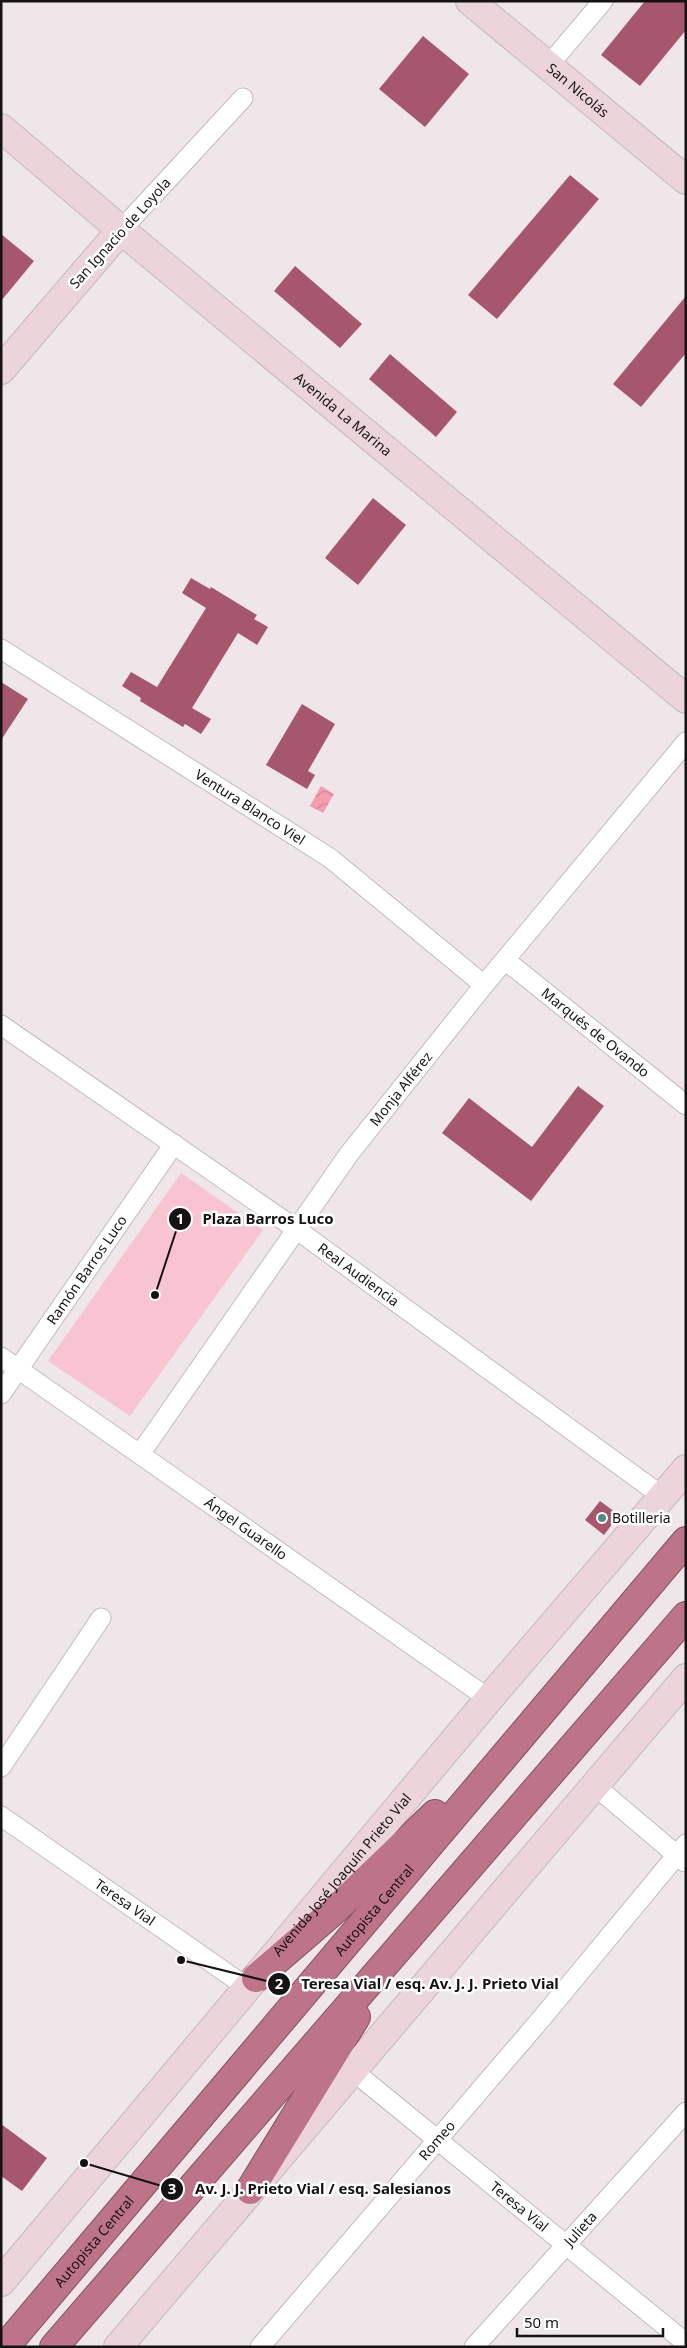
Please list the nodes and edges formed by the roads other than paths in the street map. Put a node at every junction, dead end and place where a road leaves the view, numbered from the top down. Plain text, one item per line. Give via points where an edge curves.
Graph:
1 (470, 1) edge
2 (603, 1) edge
3 (548, 66) junction
4 (243, 98) dead end
5 (1, 128) edge
6 (686, 180) edge
7 (121, 230) junction
8 (1, 370) edge
9 (1, 649) edge
10 (686, 699) edge
11 (686, 742) edge
12 (505, 960) junction
13 (484, 985) junction
14 (1, 1025) edge
15 (686, 1105) edge
16 (174, 1144) junction
17 (296, 1229) junction
18 (1, 1357) edge
19 (19, 1370) junction
20 (1, 1394) edge
21 (140, 1454) junction
22 (686, 1469) edge
23 (662, 1496) junction
24 (686, 1542) edge
25 (686, 1616) edge
26 (101, 1618) dead end
27 (686, 1678) edge
28 (489, 1699) junction
29 (510, 1748) junction
30 (1, 1767) edge
31 (594, 1785) junction
32 (1, 1816) edge
33 (683, 1853) edge
34 (433, 1909) junction
35 (252, 1983) junction
36 (352, 2070) junction
37 (686, 2112) edge
38 (438, 2140) junction
39 (250, 2190) junction
40 (566, 2245) junction
41 (1, 2282) edge
42 (264, 2342) edge
43 (686, 2343) edge
44 (5, 2347) edge
45 (54, 2347) edge
46 (118, 2347) edge
47 (474, 2347) edge

1 - 3 main road, San Nicolás
2 - 3 street
3 - 6 main road, San Nicolás
4 - 7 street, San Ignacio de Loyola
5 - 7 main road, Avenida La Marina
7 - 8 main road, San Ignacio de Loyola
7 - 10 main road, Avenida La Marina
9 - 13 street, Ventura Blanco Viel via 330,858
11 - 12 street, Monja Alférez
12 - 13 street, Monja Alférez
12 - 15 street, Marqués de Ovando
13 - 17 street, Monja Alférez via 349,1154
14 - 16 street, Real Audiencia
16 - 17 street, Real Audiencia
16 - 19 street, Ramón Barros Luco
17 - 21 street, Monja Alférez
17 - 23 street, Real Audiencia
18 - 19 street, Ángel Guarello
19 - 20 street, Ramón Barros Luco
19 - 21 street, Ángel Guarello
21 - 28 street, Ángel Guarello
22 - 23 main road, Avenida José Joaquín Prieto Vial
23 - 28 main road, Avenida José Joaquín Prieto Vial
24 - 29 highway, Autopista Central
25 - 34 highway
26 - 30 street
27 - 31 main road
28 - 35 main road, Avenida José Joaquín Prieto Vial
29 - 35 highway
29 - 44 highway, Autopista Central
31 - 33 street
31 - 36 main road
32 - 35 street, Teresa Vial
33 - 38 street, Romeo
34 - 39 highway via 351,2025
34 - 45 highway
35 - 41 main road, Avenida José Joaquín Prieto Vial
36 - 38 street, Teresa Vial
36 - 39 main road
37 - 40 street, Julieta
38 - 40 street, Teresa Vial
38 - 42 street, Romeo
39 - 46 main road
40 - 43 street, Teresa Vial
40 - 47 street, Julieta

